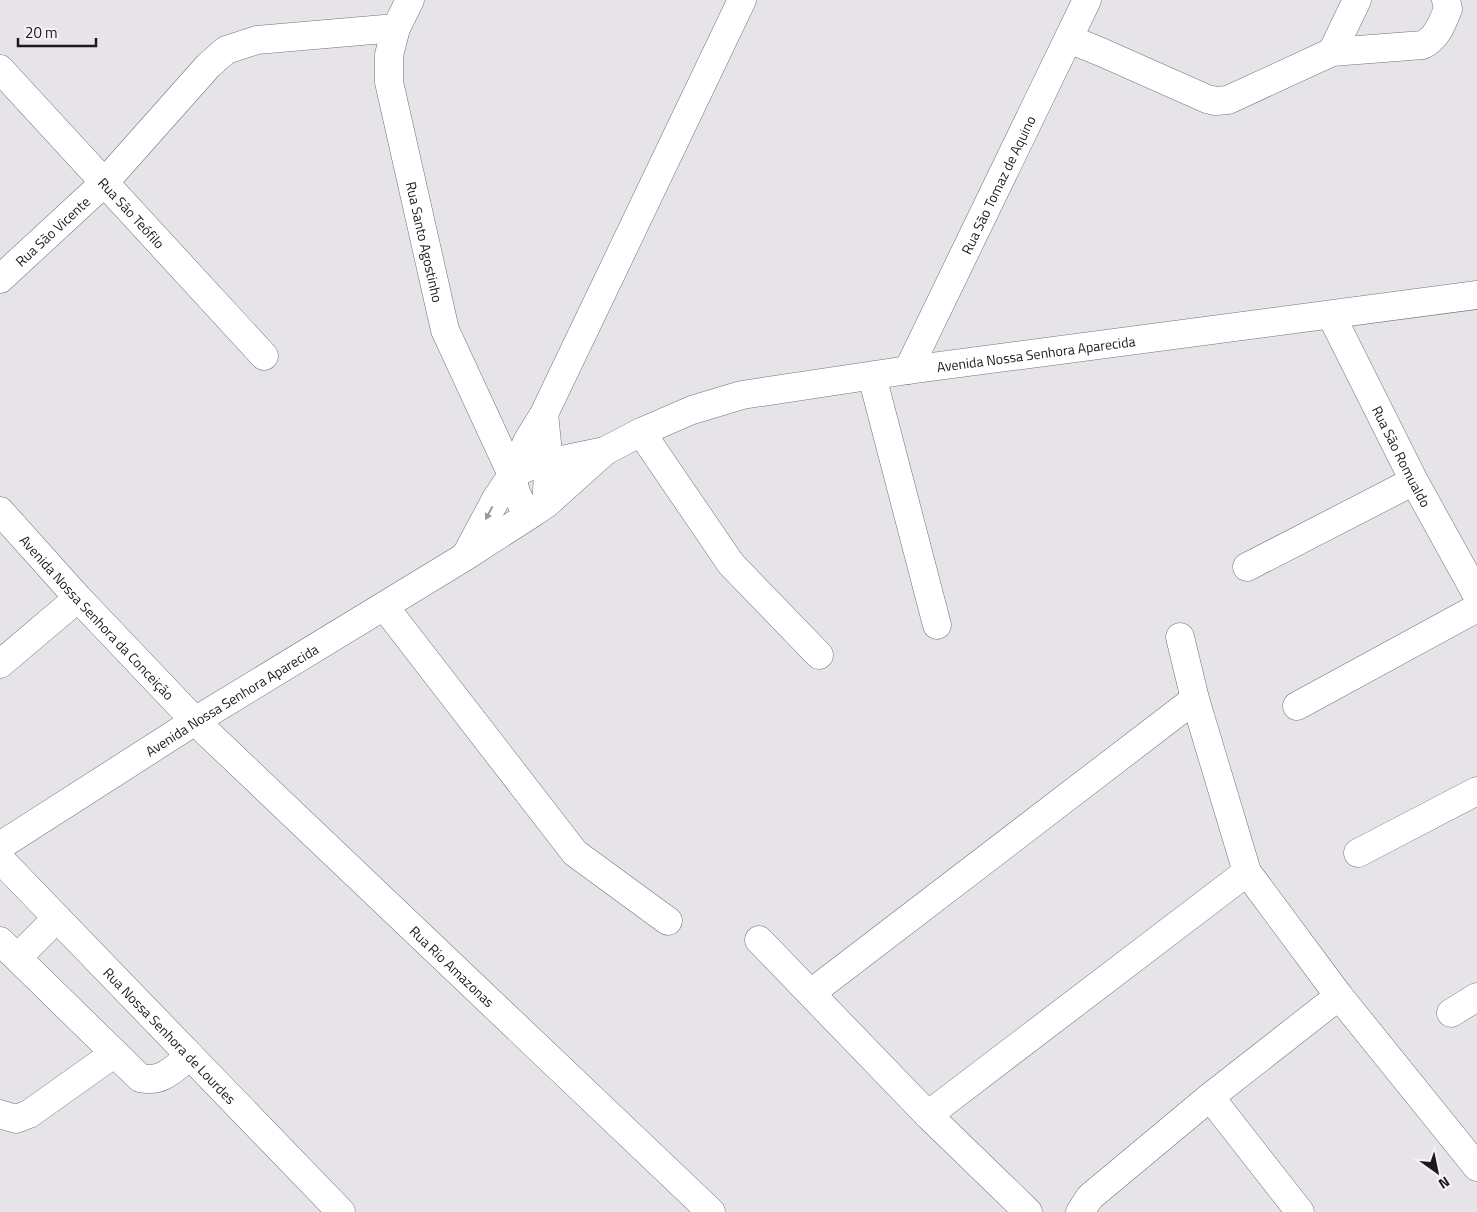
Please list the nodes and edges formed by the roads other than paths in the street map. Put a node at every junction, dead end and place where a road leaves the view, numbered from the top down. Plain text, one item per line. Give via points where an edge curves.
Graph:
1 (410, 0) edge
2 (742, 0) edge
3 (1087, 0) edge
4 (1357, 0) edge
5 (1446, 0) edge
6 (396, 28) junction
7 (1069, 39) junction
8 (1332, 52) junction
9 (0, 69) edge
10 (104, 183) junction
11 (0, 279) edge
12 (1477, 295) edge
13 (1331, 315) junction
14 (264, 356) dead end
15 (908, 370) junction
16 (872, 376) junction
17 (544, 414) junction
18 (640, 432) junction
19 (605, 451) junction
20 (549, 462) junction
21 (512, 475) junction
22 (1414, 482) junction
23 (538, 509) junction
24 (0, 511) edge
25 (466, 556) junction
26 (1247, 567) dead end
27 (1477, 595) edge
28 (78, 598) junction
29 (384, 606) junction
30 (1477, 608) edge
31 (937, 625) dead end
32 (1180, 638) dead end
33 (819, 655) dead end
34 (0, 664) edge
35 (1195, 699) junction
36 (1297, 706) dead end
37 (195, 721) junction
38 (1477, 791) edge
39 (0, 846) edge
40 (1358, 853) dead end
41 (0, 859) edge
42 (1247, 872) junction
43 (57, 918) junction
44 (668, 921) dead end
45 (759, 940) dead end
46 (9, 949) edge
47 (811, 993) junction
48 (1339, 996) junction
49 (1477, 997) edge
50 (1451, 1012) dead end
51 (115, 1053) junction
52 (190, 1056) junction
53 (1210, 1096) junction
54 (0, 1114) edge
55 (928, 1115) junction
56 (1477, 1167) edge
57 (1090, 1207) edge
58 (341, 1212) edge
59 (711, 1212) edge
60 (1028, 1212) edge
61 (1300, 1212) edge

1 - 6 street, Rua Santo Agostinho
2 - 17 street
3 - 7 street, Rua São Tomaz de Aquino
4 - 8 street
5 - 8 street via 1448,9 1437,34 1423,45
6 - 10 street, Rua São Vicente via 258,40 226,50
6 - 21 street, Rua Santo Agostinho via 389,55 389,82 444,330
7 - 8 street via 1216,101 1228,100
7 - 15 street, Rua São Tomaz de Aquino
9 - 10 street, Rua São Teófilo
10 - 11 street, Rua São Vicente
10 - 14 street, Rua São Teófilo
12 - 13 street, Avenida Nossa Senhora Aparecida
13 - 15 street, Avenida Nossa Senhora Aparecida
13 - 22 street, Rua São Romualdo
15 - 16 street, Avenida Nossa Senhora Aparecida
16 - 18 street, Avenida Nossa Senhora Aparecida via 742,395 692,410
16 - 31 street
17 - 20 street
17 - 21 street
18 - 19 street, Avenida Nossa Senhora Aparecida
18 - 33 street via 731,564
19 - 20 street, Avenida Nossa Senhora Aparecida
19 - 23 street, Avenida Nossa Senhora Aparecida
20 - 21 street, Avenida Nossa Senhora Aparecida
20 - 23 street
21 - 23 street, Rua Santo Agostinho via 521,503
21 -> 25 street
22 - 26 street
22 - 27 street, Rua São Romualdo
23 - 25 street, Avenida Nossa Senhora Aparecida
24 - 28 street, Avenida Nossa Senhora da Conceição
25 - 29 street, Avenida Nossa Senhora Aparecida
28 - 34 street
28 - 37 street, Avenida Nossa Senhora da Conceição
29 - 37 street, Avenida Nossa Senhora Aparecida
29 - 44 street via 575,853
30 - 36 street
32 - 35 street
35 - 42 street
35 - 47 street
37 - 39 street, Avenida Nossa Senhora Aparecida
37 - 59 street, Rua Rio Amazonas
38 - 40 street
41 - 43 street, Rua Nossa Senhora de Lourdes
42 - 48 street
42 - 55 street
43 - 46 street
43 - 52 street, Rua Nossa Senhora de Lourdes
45 - 47 street
46 - 51 street
47 - 55 street
48 - 53 street
48 - 56 street
49 - 50 street
51 - 52 street via 140,1078 150,1080 162,1078
51 - 54 street via 29,1114 16,1119
52 - 58 street, Rua Nossa Senhora de Lourdes
53 - 57 street
53 - 61 street
55 - 60 street

